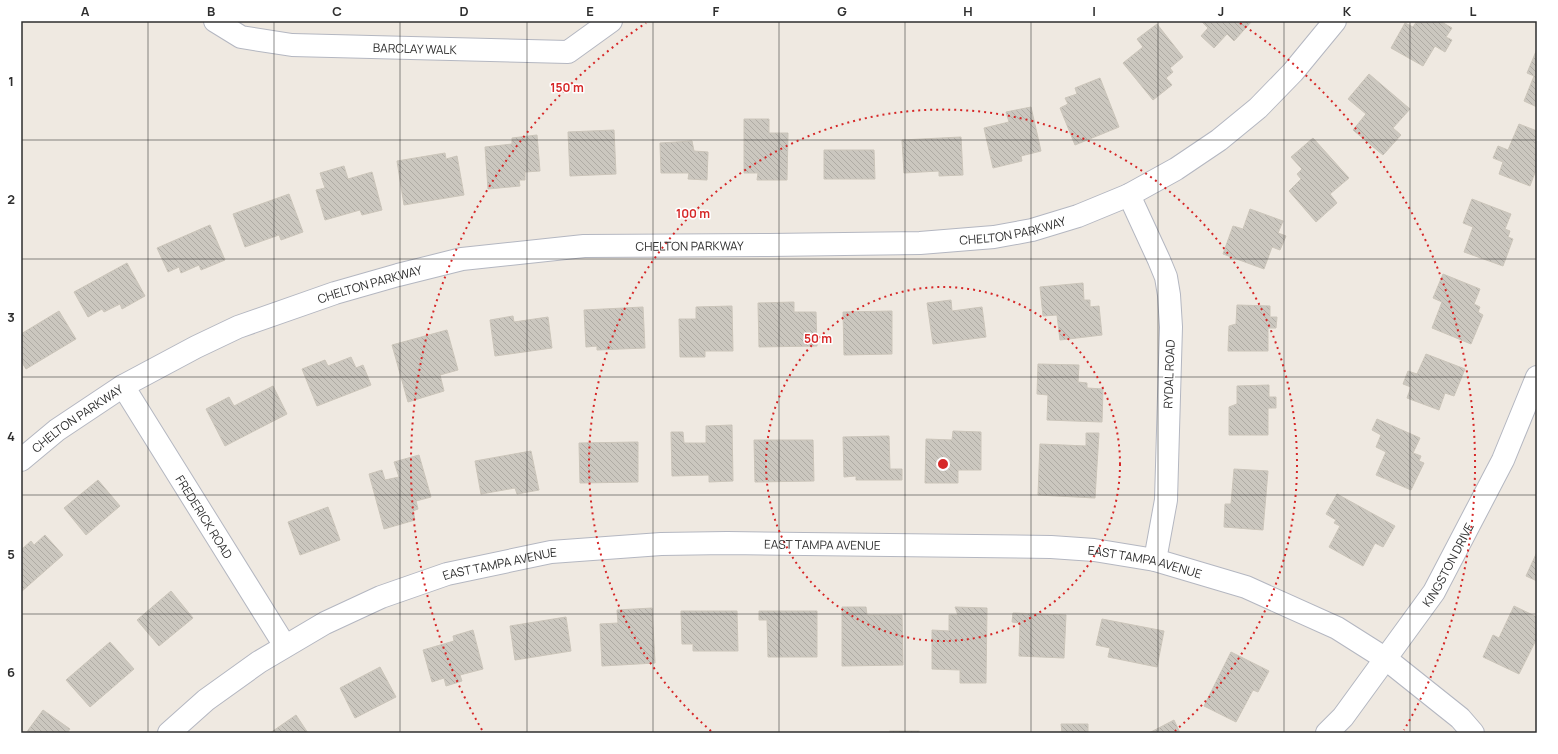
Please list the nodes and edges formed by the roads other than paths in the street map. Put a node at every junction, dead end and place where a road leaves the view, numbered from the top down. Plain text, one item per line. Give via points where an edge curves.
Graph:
1 (215, 21) edge
2 (611, 21) edge
3 (1335, 21) edge
4 (1129, 195) junction
5 (1537, 377) edge
6 (123, 386) junction
7 (21, 460) edge
8 (1155, 560) junction
9 (285, 646) junction
10 (1386, 659) junction
11 (169, 733) edge
12 (1327, 733) edge
13 (1473, 733) edge

1 - 2 street, BARCLAY WALK via 241,37 292,45 568,52
3 - 4 street, CHELTON PARKWAY via 1293,72 1258,108 1219,140 1176,169
4 - 6 street, CHELTON PARKWAY via 1078,216 1032,230 994,237 920,243 584,246 462,259 335,293 253,321 196,347
4 - 8 street, RYDAL ROAD via 1166,277 1169,295 1171,327 1166,500
5 - 10 street, KINGSTON DRIVE via 1503,460 1438,586
6 - 7 street, CHELTON PARKWAY via 57,430
6 - 9 street, FREDERICK ROAD
8 - 9 street, EAST TAMPA AVENUE via 1094,550 994,545 661,544 551,552 447,574 381,597 325,623
8 - 10 street, EAST TAMPA AVENUE via 1246,587 1337,628
9 - 11 street, EAST TAMPA AVENUE via 206,700
10 - 12 street, KINGSTON DRIVE via 1343,717
10 - 13 street, EAST TAMPA AVENUE via 1460,718

